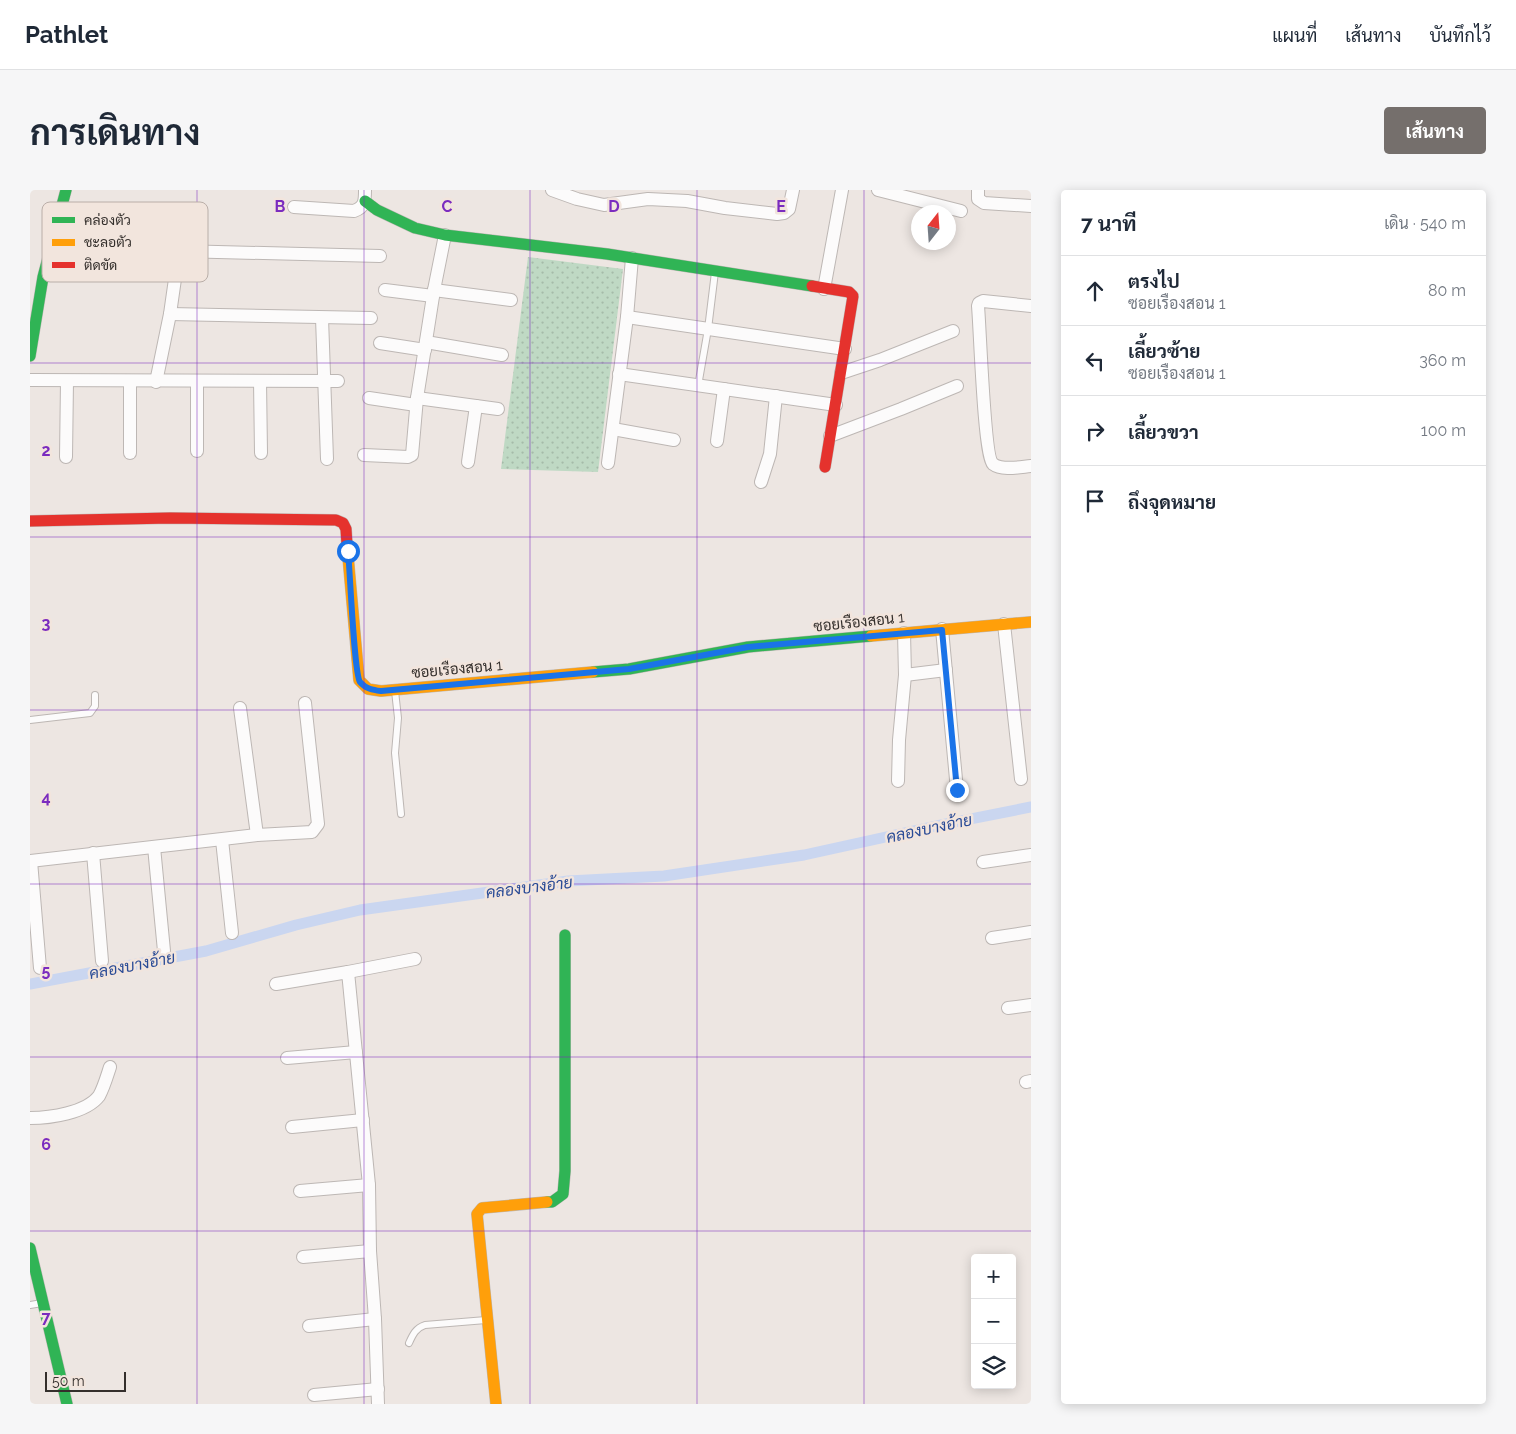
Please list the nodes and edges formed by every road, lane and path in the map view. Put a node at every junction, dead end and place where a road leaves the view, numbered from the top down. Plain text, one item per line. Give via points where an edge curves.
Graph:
1 (552, 190) edge
2 (792, 190) edge
3 (842, 190) edge
4 (878, 190) edge
5 (978, 190) edge
6 (365, 196) edge
7 (1031, 206) edge
8 (294, 207) dead end
9 (961, 211) dead end
10 (444, 235) junction
11 (208, 252) edge
12 (380, 256) dead end
13 (632, 258) junction
14 (715, 271) junction
15 (42, 282) edge
16 (175, 282) edge
17 (824, 289) junction
18 (385, 290) dead end
19 (433, 293) junction
20 (511, 300) dead end
21 (1031, 306) edge
22 (170, 314) junction
23 (627, 317) junction
24 (322, 318) junction
25 (371, 318) dead end
26 (708, 329) junction
27 (953, 331) dead end
28 (380, 343) dead end
29 (425, 346) junction
30 (844, 349) junction
31 (502, 354) dead end
32 (30, 356) edge
33 (840, 373) junction
34 (619, 374) junction
35 (30, 380) edge
36 (67, 381) junction
37 (130, 381) junction
38 (331, 381) junction
39 (156, 382) junction
40 (197, 382) junction
41 (260, 382) junction
42 (698, 386) junction
43 (957, 386) dead end
44 (724, 389) junction
45 (776, 396) junction
46 (368, 398) dead end
47 (417, 402) junction
48 (836, 405) junction
49 (476, 406) junction
50 (498, 409) dead end
51 (613, 429) junction
52 (830, 436) junction
53 (674, 440) dead end
54 (717, 441) dead end
55 (197, 451) dead end
56 (130, 453) dead end
57 (261, 453) dead end
58 (364, 455) dead end
59 (66, 457) dead end
60 (328, 459) dead end
61 (468, 462) dead end
62 (608, 463) dead end
63 (1031, 466) edge
64 (825, 467) dead end
65 (762, 482) dead end
66 (30, 521) edge
67 (1031, 622) edge
68 (1004, 624) junction
69 (942, 630) junction
70 (904, 633) junction
71 (946, 670) junction
72 (905, 676) junction
73 (394, 690) junction
74 (95, 695) dead end
75 (305, 703) dead end
76 (240, 708) dead end
77 (30, 720) edge
78 (1021, 779) dead end
79 (898, 781) dead end
80 (957, 790) dead end
81 (401, 814) dead end
82 (257, 835) junction
83 (222, 840) junction
84 (154, 847) junction
85 (93, 853) junction
86 (1031, 855) edge
87 (30, 861) edge
88 (983, 862) dead end
89 (1031, 932) edge
90 (232, 933) dead end
91 (565, 935) dead end
92 (992, 938) dead end
93 (164, 951) dead end
94 (415, 959) dead end
95 (102, 960) dead end
96 (40, 968) dead end
97 (348, 972) junction
98 (276, 984) dead end
99 (1031, 1005) edge
100 (1008, 1008) dead end
101 (356, 1052) junction
102 (288, 1058) dead end
103 (110, 1067) dead end
104 (30, 1118) edge
105 (363, 1120) junction
106 (292, 1127) dead end
107 (369, 1185) junction
108 (300, 1190) dead end
109 (30, 1248) edge
110 (370, 1251) junction
111 (303, 1257) dead end
112 (43, 1302) junction
113 (30, 1306) edge
114 (375, 1319) junction
115 (487, 1320) junction
116 (308, 1326) dead end
117 (409, 1343) dead end
118 (378, 1389) junction
119 (314, 1395) dead end
120 (67, 1404) edge
121 (378, 1404) edge
122 (496, 1404) edge

1 - 2 street via 604,205 648,199 687,201 777,214 789,209
3 - 17 street
4 - 9 street
5 - 7 street via 978,199 984,203
6 - 8 street via 360,209 354,211
6 - 10 street via 377,210 415,228
10 - 13 street
10 - 19 street
11 - 12 street
13 - 14 street
13 - 23 street
14 - 17 street
14 - 26 lane
15 - 32 street
16 - 22 street
17 - 30 street via 850,292 853,296
18 - 19 street
19 - 20 street
19 - 29 street
21 - 63 street via 978,303 988,454 997,466
22 - 24 street
22 - 39 street
23 - 26 street
23 - 34 street
24 - 25 street
24 - 38 street
26 - 30 street
26 - 42 lane
27 - 33 street
28 - 29 street
29 - 31 street
29 - 47 street
30 - 33 street
33 - 48 street
34 - 42 street
34 - 51 street
35 - 36 street
36 - 37 street
36 - 59 street
37 - 39 street
37 - 56 street
38 - 41 street
38 - 60 street
39 - 40 street
40 - 41 street
40 - 55 street
41 - 57 street
42 - 44 street
43 - 52 street
44 - 45 street
44 - 54 street
45 - 48 street
45 - 65 street via 770,454
46 - 47 street
47 - 49 street
47 - 58 street via 412,455
48 - 52 street
49 - 50 street
49 - 61 street
51 - 53 street
51 - 62 street
52 - 64 street
66 - 73 street, ซอยเรืองสอน 1 via 170,518 336,520 343,523 359,680 368,689
67 - 68 street, ซอยเรืองสอน 1
68 - 69 street, ซอยเรืองสอน 1
68 - 78 street
69 - 70 street, ซอยเรืองสอน 1
69 - 71 street
70 - 72 street
70 - 73 street, ซอยเรืองสอน 1 via 748,647 629,669
71 - 72 street
71 - 80 street
72 - 79 street
73 - 81 lane via 398,718 395,753
74 - 77 lane via 95,706 90,713
75 - 82 street via 318,824 312,832
76 - 82 street
82 - 83 street
83 - 84 street
83 - 90 street
84 - 85 street
84 - 93 street
85 - 87 street
85 - 95 street
86 - 88 street
87 - 96 street
89 - 92 street
91 - 115 street via 565,1171 562,1194 552,1202 482,1208 479,1211 477,1218
94 - 97 street
97 - 98 street
97 - 101 street
99 - 100 street
101 - 102 street
101 - 105 street
103 - 104 street via 95,1100 83,1108 51,1117
105 - 106 street
105 - 107 street
107 - 108 street
107 - 110 street
109 - 112 street
110 - 111 street
110 - 114 street
112 - 113 lane
112 - 120 street
114 - 116 street
114 - 118 street
115 - 117 lane via 425,1325 414,1332
115 - 122 street
118 - 119 street
118 - 121 street

